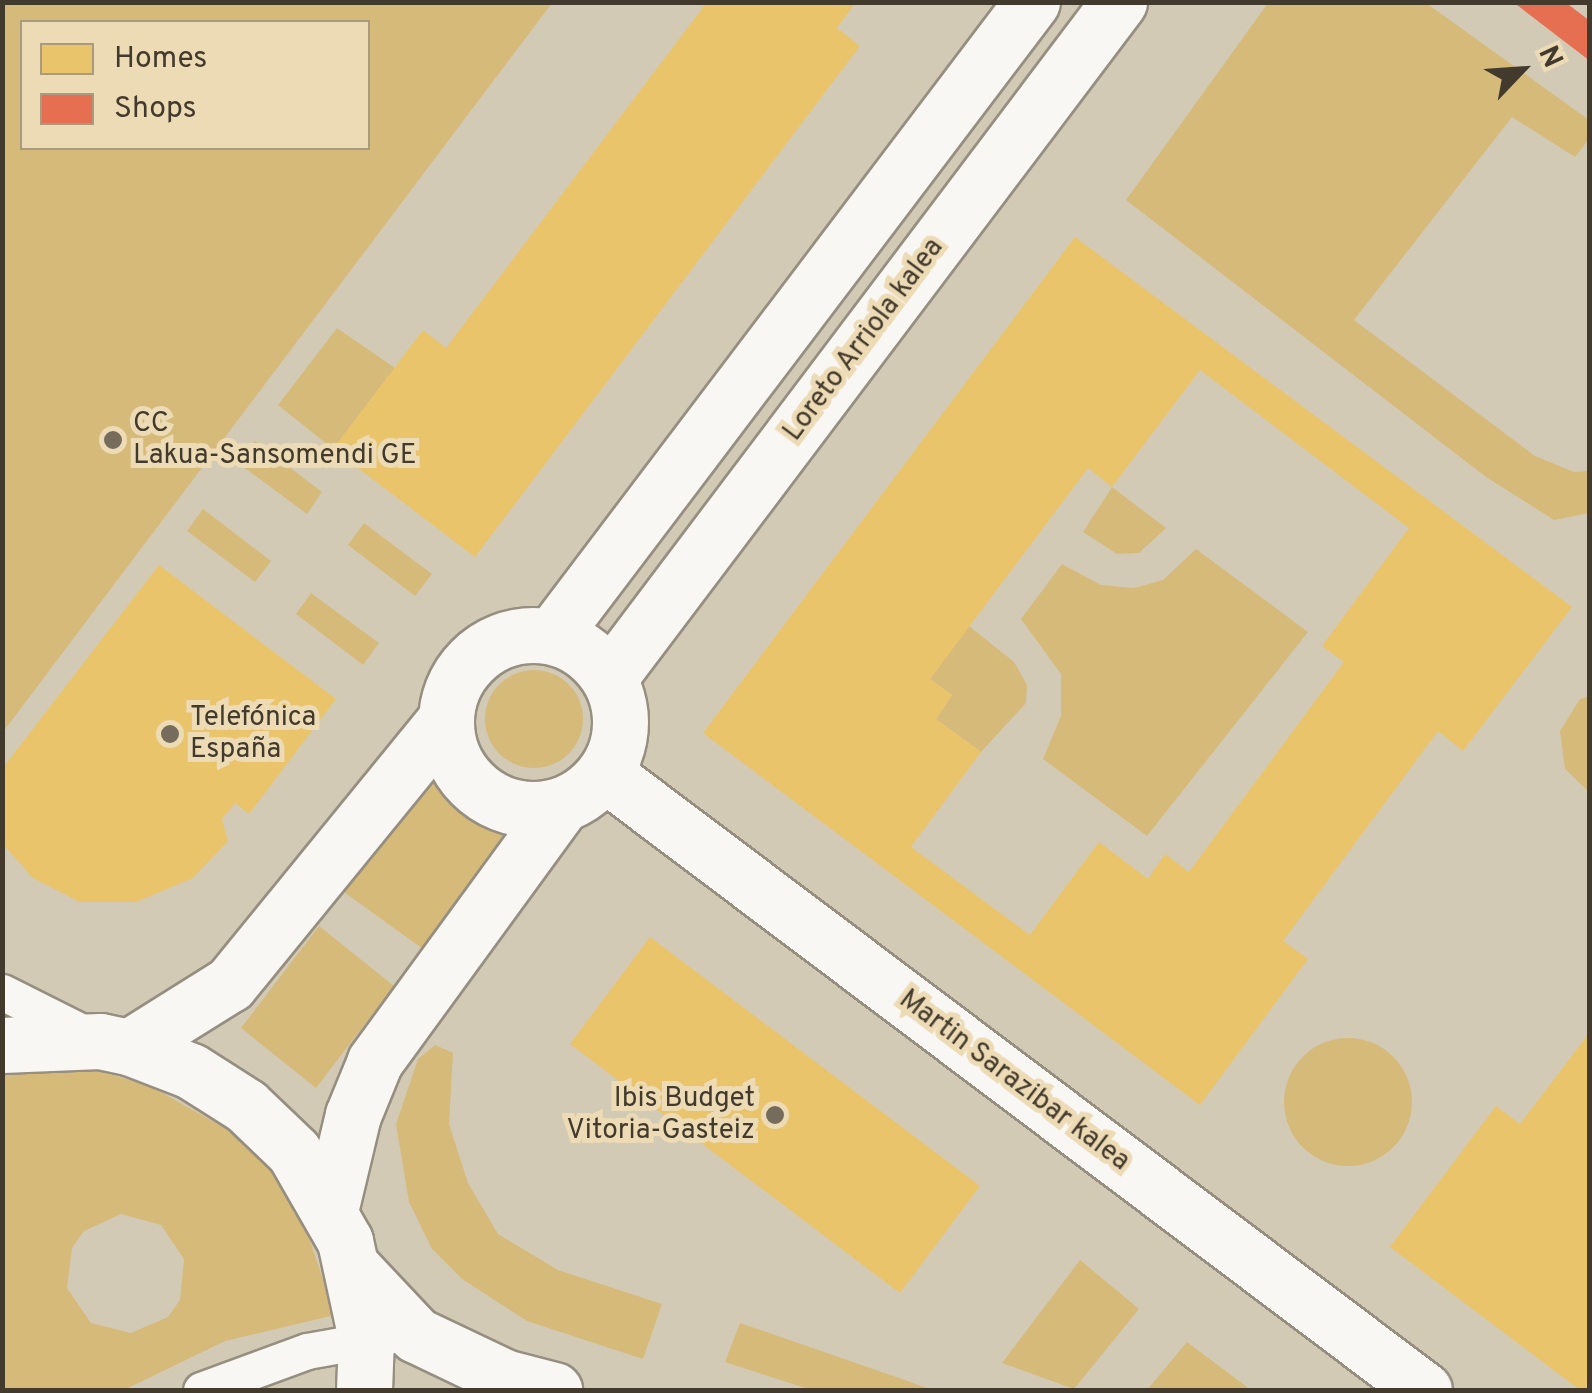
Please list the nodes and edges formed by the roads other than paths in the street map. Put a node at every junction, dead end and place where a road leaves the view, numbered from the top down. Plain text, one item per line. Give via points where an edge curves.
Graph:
1 (1032, 2) edge
2 (1119, 2) edge
3 (552, 636) junction
4 (610, 678) junction
5 (445, 720) junction
6 (583, 789) junction
7 (2, 992) edge
8 (114, 1044) junction
9 (2, 1046) edge
10 (331, 1208) junction
11 (382, 1354) edge
12 (201, 1390) edge
13 (554, 1390) edge
14 (1424, 1390) edge

1 - 3 street
2 - 4 street, Loreto Arriola kalea
3 - 4 street via 585,652
3 - 5 street via 527,634 479,652 461,671
4 - 6 street via 621,726
5 - 6 street via 455,761 482,793 520,809
5 - 8 street via 230,984
6 - 10 street via 374,1061
6 - 14 street, Martin Sarazibar kalea
7 - 8 lane
8 - 9 street
8 - 10 street via 191,1071 246,1106 294,1152
10 - 11 street
11 - 12 lane via 307,1351
11 - 13 street

